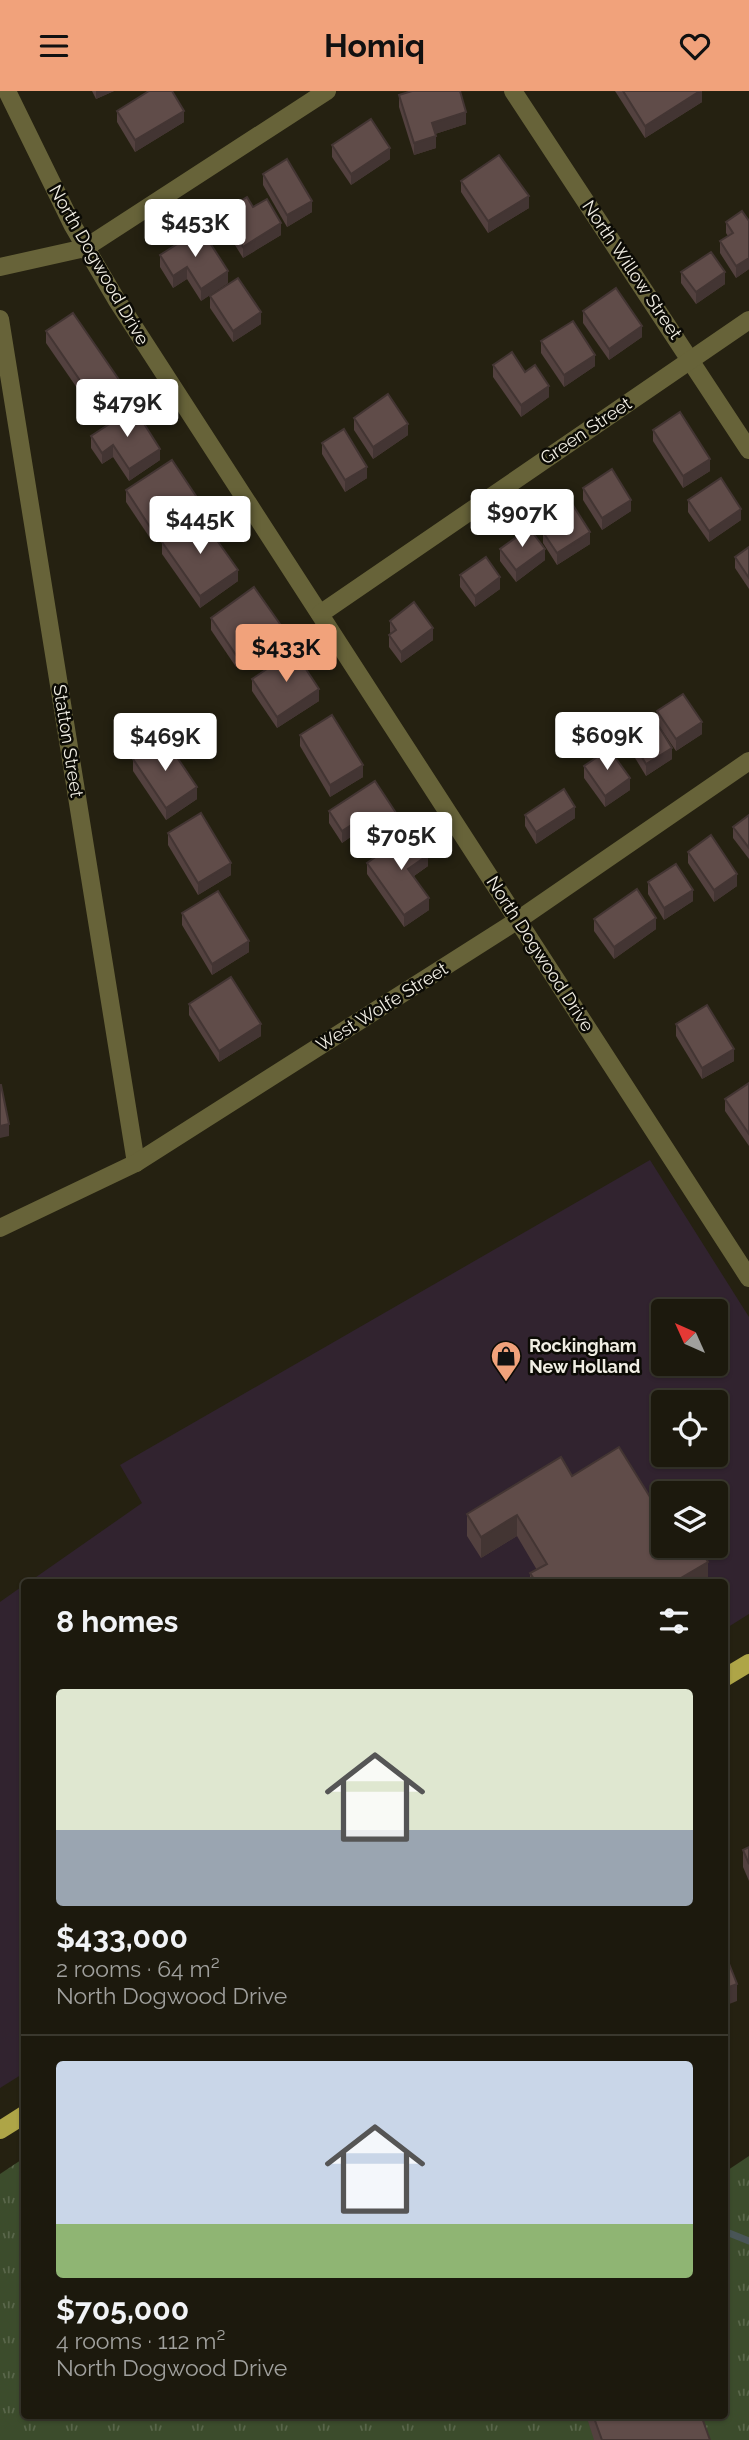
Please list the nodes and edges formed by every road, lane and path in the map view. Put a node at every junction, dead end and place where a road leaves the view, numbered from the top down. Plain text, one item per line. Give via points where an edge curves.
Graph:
1 (7, 91) edge
2 (327, 91) edge
3 (513, 91) edge
4 (85, 248) junction
5 (0, 267) edge
6 (0, 319) edge
7 (749, 320) edge
8 (691, 359) junction
9 (749, 450) edge
10 (320, 614) junction
11 (749, 761) edge
12 (518, 921) junction
13 (136, 1163) junction
14 (0, 1228) edge
15 (749, 1278) edge
16 (749, 1663) edge
17 (728, 1676) edge
18 (21, 2117) edge
19 (0, 2130) edge

1 - 4 street, North Dogwood Drive
2 - 4 street
3 - 8 street, North Willow Street
4 - 5 street
4 - 10 street, North Dogwood Drive
6 - 13 street, Statton Street
7 - 8 street, Green Street
8 - 9 street, North Willow Street
8 - 10 street, Green Street
10 - 12 street, North Dogwood Drive
11 - 12 street, West Wolfe Street
12 - 13 street, West Wolfe Street
12 - 15 street, North Dogwood Drive
13 - 14 street, West Wolfe Street
16 - 17 main road
18 - 19 main road

